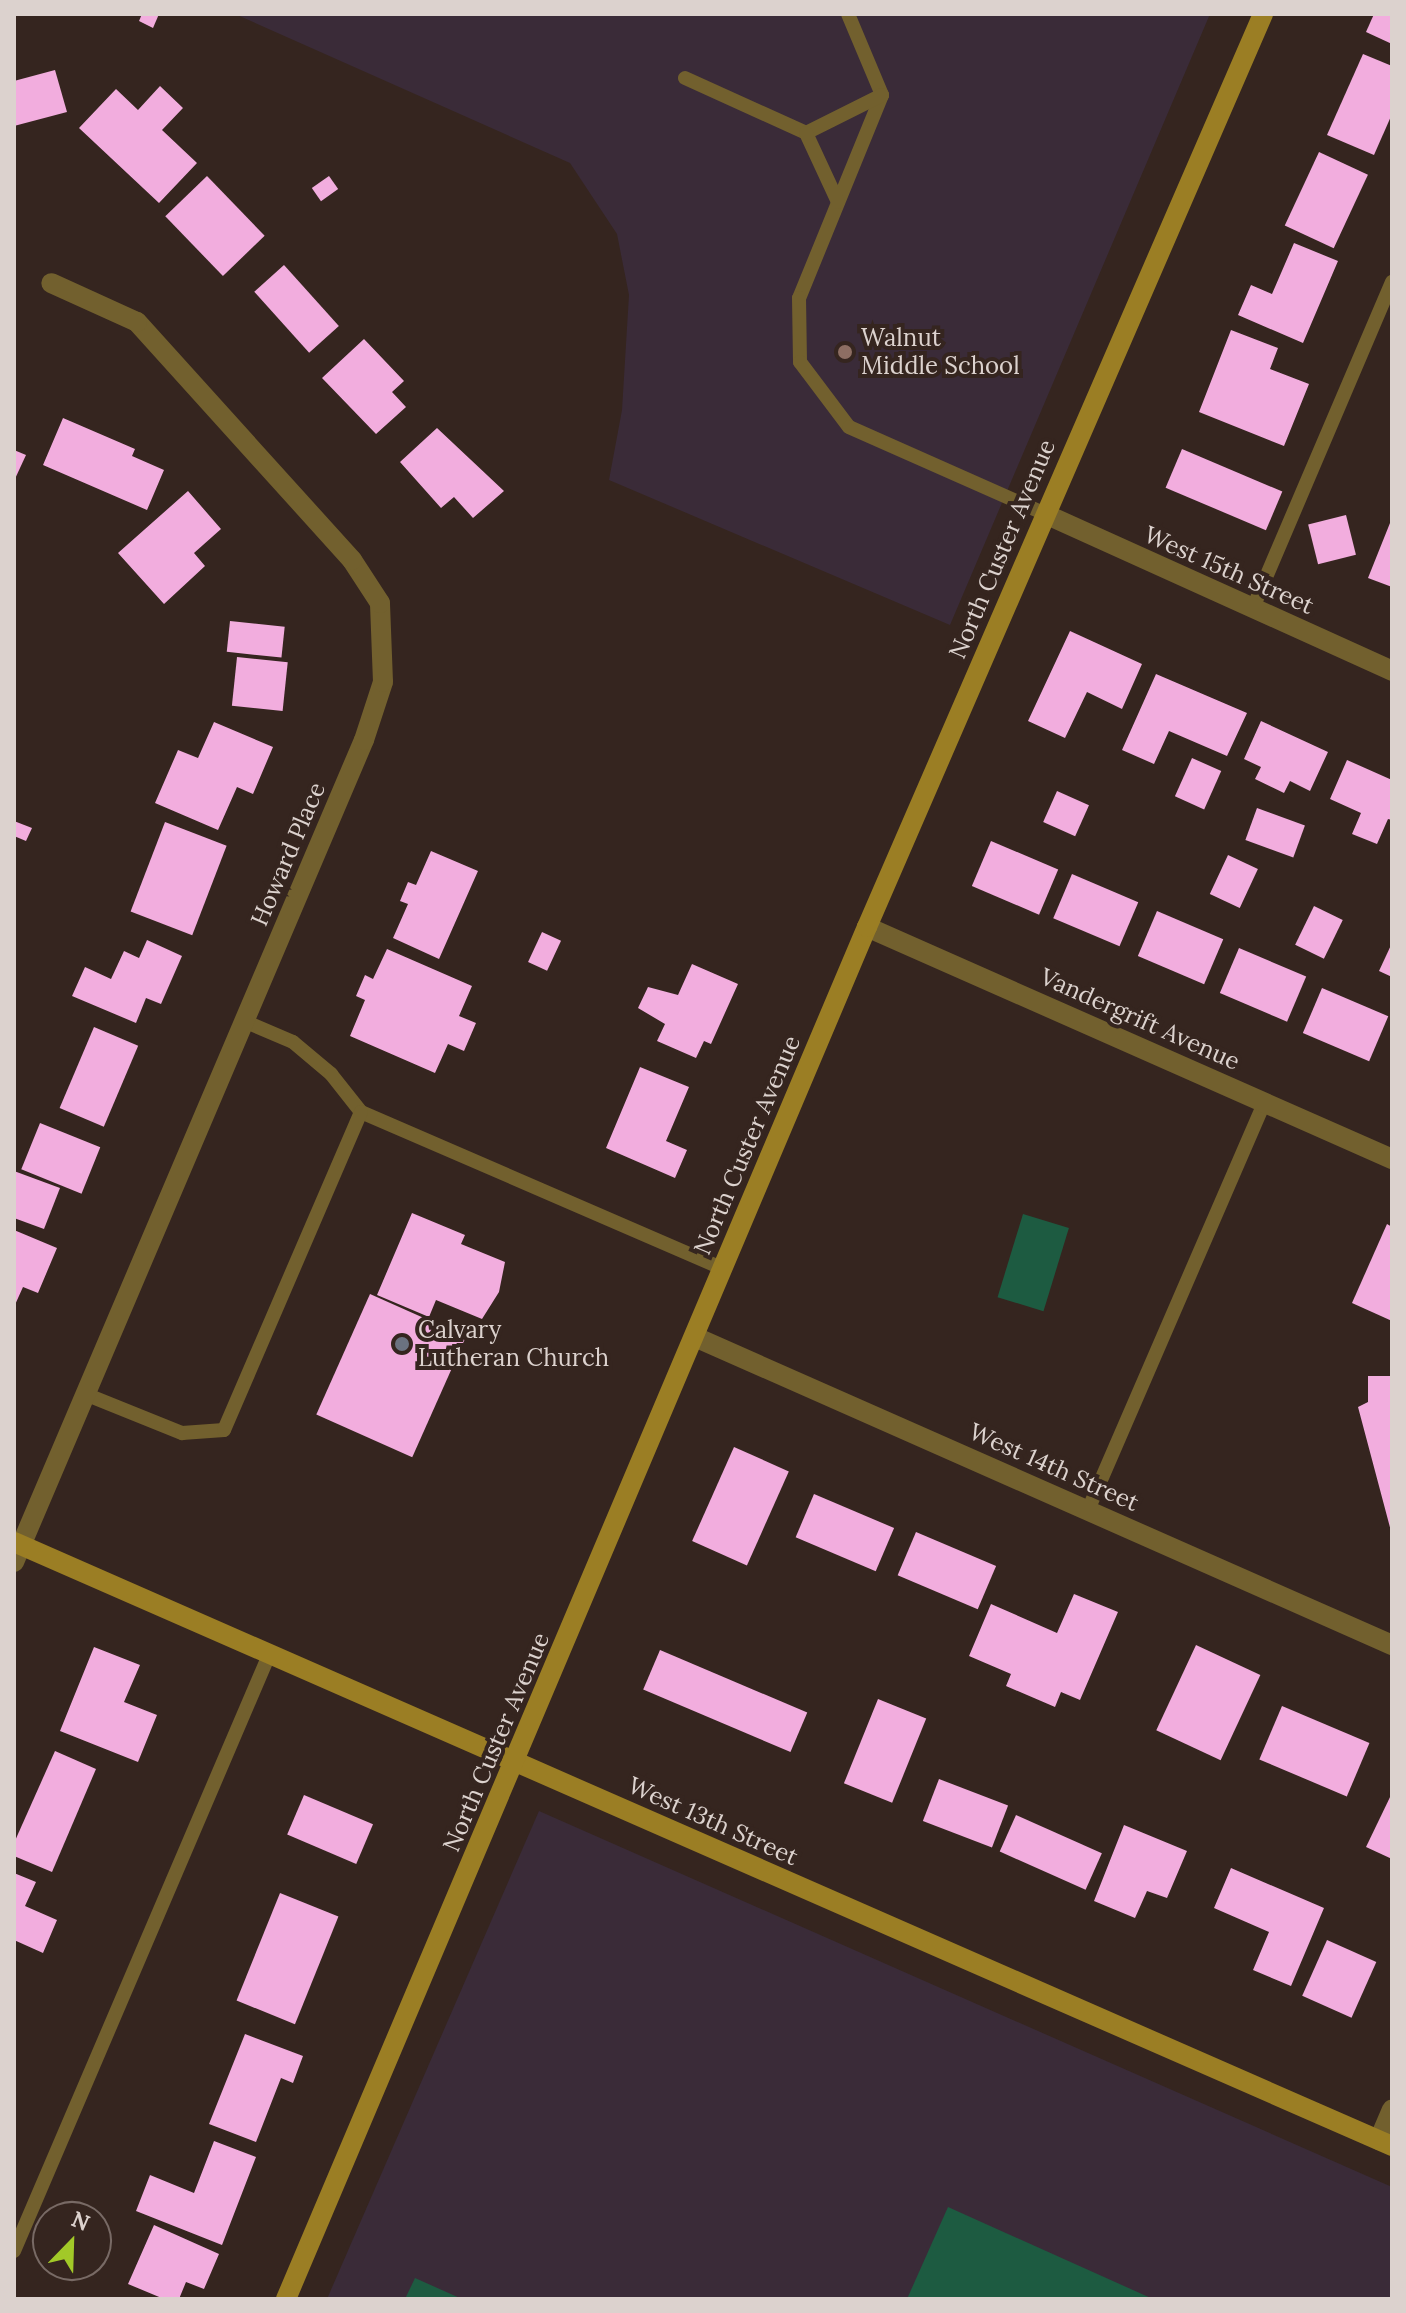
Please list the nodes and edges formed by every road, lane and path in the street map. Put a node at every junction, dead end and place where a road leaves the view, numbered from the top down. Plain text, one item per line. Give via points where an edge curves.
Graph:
1 (848, 14) edge
2 (1263, 14) edge
3 (685, 78) dead end
4 (882, 95) junction
5 (806, 133) junction
6 (838, 202) junction
7 (1392, 282) edge
8 (51, 283) dead end
9 (1045, 514) junction
10 (1252, 610) junction
11 (1392, 671) edge
12 (867, 927) junction
13 (244, 1021) junction
14 (1264, 1103) junction
15 (361, 1112) junction
16 (1392, 1159) edge
17 (723, 1269) junction
18 (695, 1337) junction
19 (85, 1394) junction
20 (1088, 1510) junction
21 (16, 1550) edge
22 (1392, 1645) edge
23 (269, 1655) junction
24 (516, 1763) junction
25 (1392, 2110) edge
26 (1385, 2143) edge
27 (14, 2251) edge
28 (286, 2299) edge

1 - 4 lane
2 - 9 street, North Custer Avenue
3 - 5 lane
4 - 5 lane
4 - 6 lane
5 - 6 lane
6 - 9 lane via 799,298 800,362 849,427
7 - 10 lane
8 - 13 street, Howard Place via 137,322 352,560 380,603 383,682 364,740
9 - 10 street, West 15th Street
9 - 12 street, North Custer Avenue
10 - 11 street, West 15th Street
12 - 14 street, Vandergrift Avenue
12 - 17 street, North Custer Avenue
13 - 15 lane via 293,1042 331,1074
13 - 19 street, Howard Place
14 - 16 street, Vandergrift Avenue
14 - 20 lane
15 - 17 lane
15 - 19 lane via 224,1430 182,1433
17 - 18 street, North Custer Avenue
18 - 20 street, West 14th Street
18 - 24 street, North Custer Avenue
19 - 21 street, Howard Place
20 - 22 street, West 14th Street
21 - 23 street, West 13th Street
23 - 24 street, West 13th Street
23 - 27 lane
24 - 26 street, West 13th Street
24 - 28 street, North Custer Avenue
25 - 26 street

